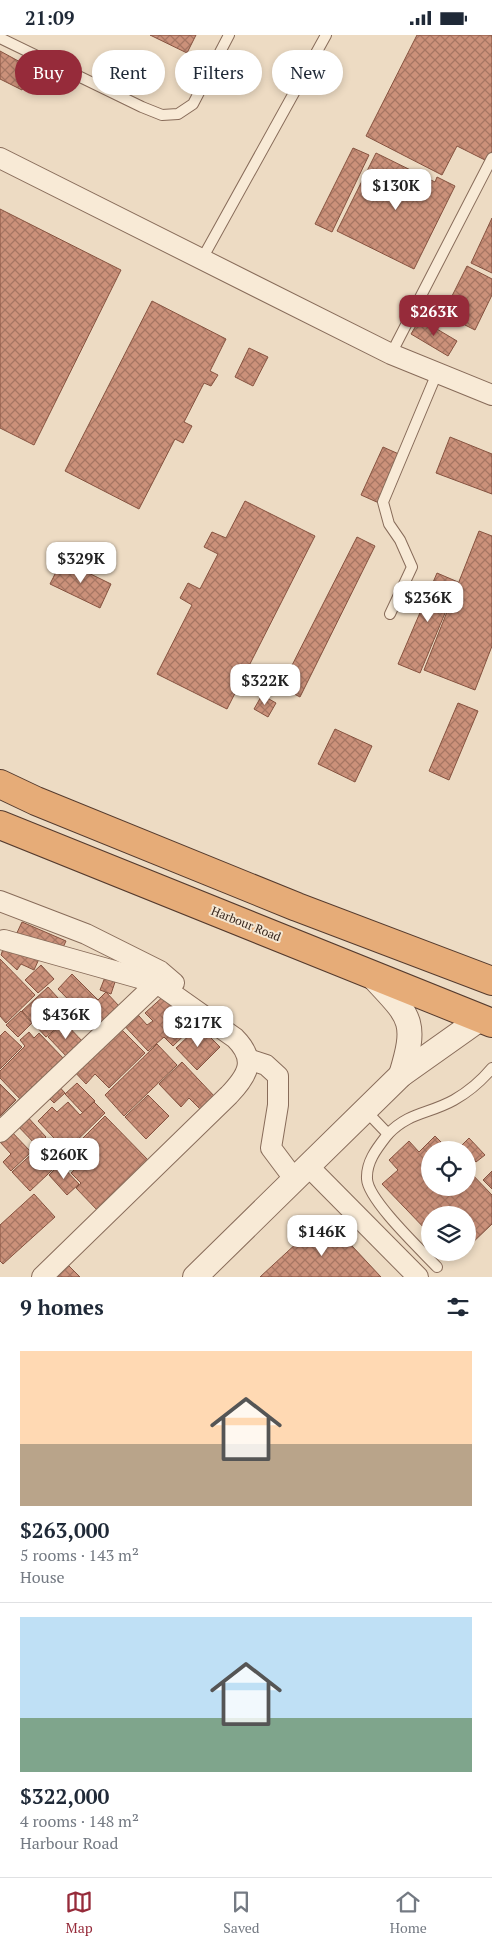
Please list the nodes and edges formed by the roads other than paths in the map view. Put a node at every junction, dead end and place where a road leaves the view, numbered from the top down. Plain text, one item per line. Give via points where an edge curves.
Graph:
1 (229, 35) edge
2 (326, 35) edge
3 (0, 39) edge
4 (0, 157) edge
5 (492, 158) edge
6 (202, 259) junction
7 (391, 354) junction
8 (437, 373) junction
9 (492, 395) edge
10 (390, 615) dead end
11 (0, 784) edge
12 (0, 825) edge
13 (0, 901) edge
14 (1, 941) edge
15 (374, 977) junction
16 (492, 981) edge
17 (157, 983) junction
18 (486, 1021) edge
19 (235, 1038) junction
20 (248, 1059) junction
21 (492, 1067) edge
22 (401, 1075) junction
23 (366, 1111) junction
24 (0, 1132) edge
25 (388, 1134) junction
26 (302, 1173) junction
27 (437, 1267) dead end
28 (42, 1277) edge
29 (195, 1277) edge
30 (418, 1277) edge

1 - 3 lane via 193,104 178,114 162,115
2 - 6 lane
4 - 6 street
5 - 7 lane
6 - 7 street
7 - 8 street
8 - 9 street
8 - 10 lane via 383,502 389,525 412,567
11 - 16 highway via 297,907
12 - 15 highway, Harbour Road
13 - 19 street via 86,934 160,971
14 - 17 street
15 - 18 highway, Harbour Road
15 - 22 street via 408,1019 410,1044
17 - 19 street
17 - 24 street
18 - 22 street
19 - 20 street
20 - 26 street via 266,1065 278,1076 278,1105 271,1148
20 - 28 street via 244,1079 229,1095
21 - 25 lane via 454,1100 398,1123
22 - 23 street
23 - 25 lane
23 - 26 street
25 - 27 lane via 368,1168 370,1191
26 - 29 street
26 - 30 street

